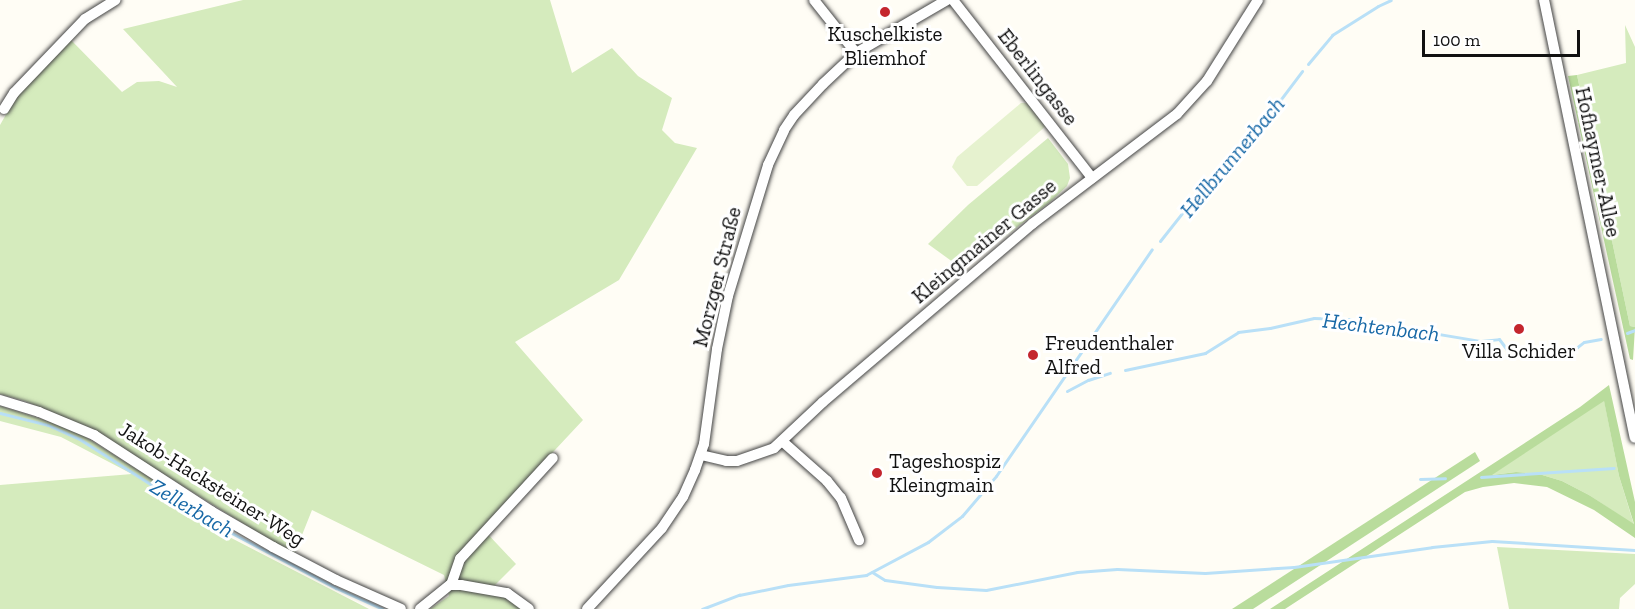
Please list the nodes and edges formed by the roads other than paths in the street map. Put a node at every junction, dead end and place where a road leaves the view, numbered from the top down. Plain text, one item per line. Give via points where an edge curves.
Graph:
1 (116, 0) edge
2 (814, 0) edge
3 (947, 0) edge
4 (952, 0) edge
5 (1258, 0) edge
6 (1544, 0) edge
7 (856, 52) junction
8 (4, 109) dead end
9 (1092, 178) junction
10 (0, 400) edge
11 (1635, 438) edge
12 (783, 441) junction
13 (701, 455) junction
14 (553, 458) dead end
15 (859, 540) dead end
16 (452, 585) junction
17 (401, 609) edge
18 (420, 609) edge
19 (529, 609) edge
20 (587, 609) edge

1 - 8 street via 85,19 14,93
2 - 7 street
3 - 7 street, Morzger Straße
4 - 9 street, Eberlingasse
5 - 9 street, Kleingmainer Gasse via 1207,81 1177,114
6 - 11 street, Hofhaymer-Allee
7 - 13 street, Morzger Straße via 794,115 768,165 724,312
9 - 12 street, Kleingmainer Gasse via 1032,224 823,402
10 - 17 street, Jakob-Hacksteiner-Weg via 94,435 273,547
12 - 13 street, Kleingmainer Gasse via 737,461
12 - 15 street via 841,498
13 - 20 street, Morzger Straße via 670,519
14 - 16 street via 460,559
16 - 18 street
16 - 19 street via 507,592

